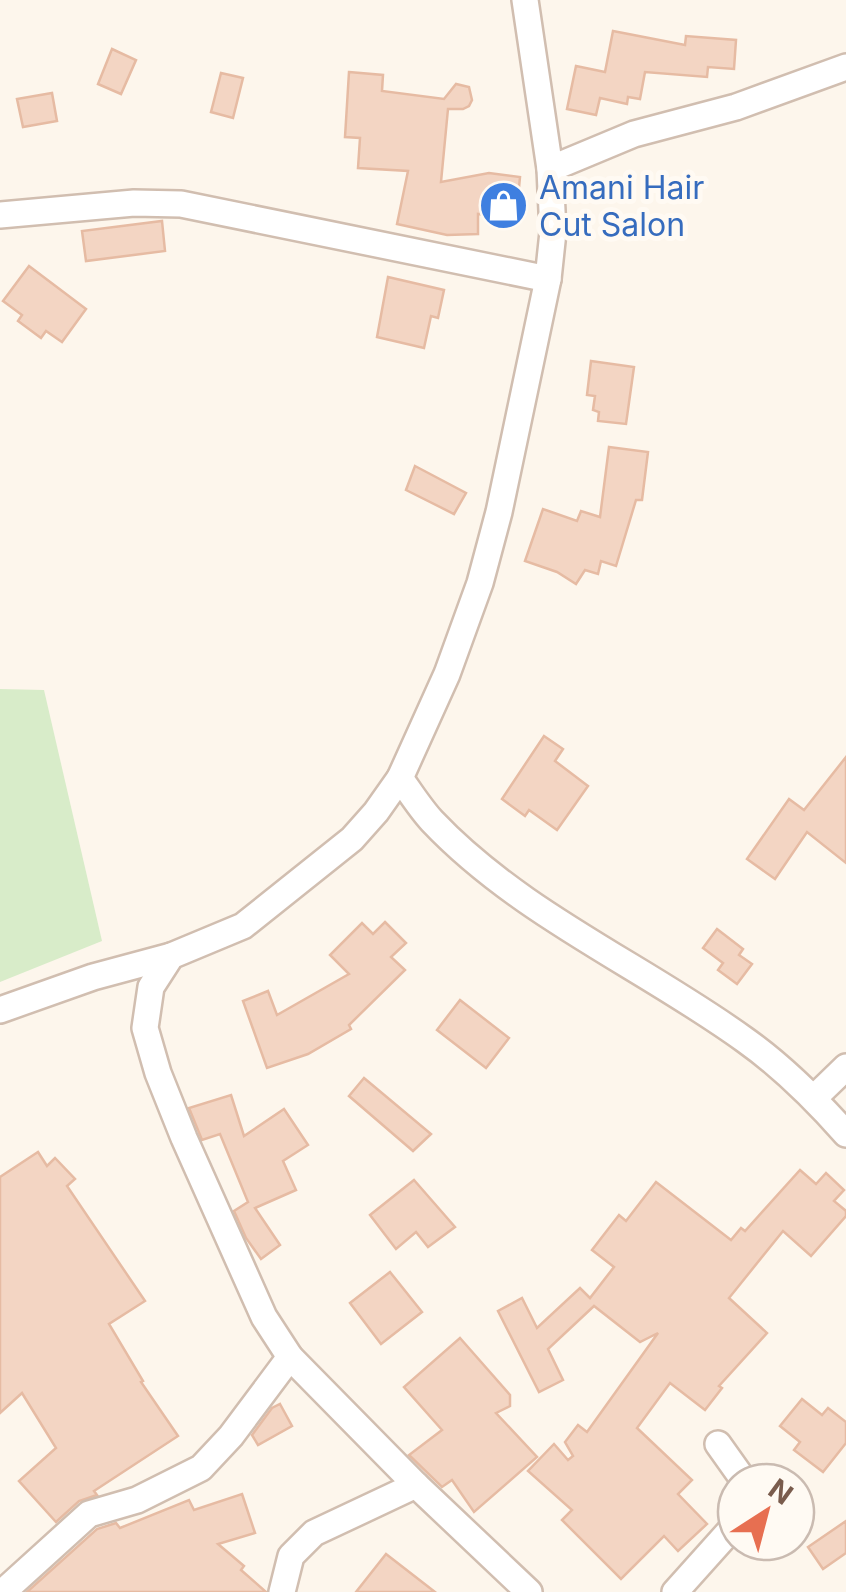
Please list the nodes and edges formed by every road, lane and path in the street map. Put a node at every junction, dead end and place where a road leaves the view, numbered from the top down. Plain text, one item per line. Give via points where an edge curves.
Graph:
1 (525, 0) edge
2 (846, 67) edge
3 (550, 169) junction
4 (0, 215) edge
5 (548, 278) junction
6 (400, 778) junction
7 (171, 956) junction
8 (0, 1010) edge
9 (846, 1067) edge
10 (814, 1098) junction
11 (846, 1134) edge
12 (290, 1357) junction
13 (718, 1444) dead end
14 (731, 1462) edge
15 (416, 1485) junction
16 (716, 1546) edge
17 (3, 1592) edge
18 (282, 1592) edge
19 (529, 1592) edge
20 (674, 1592) edge

1 - 3 street
2 - 3 street via 634,134
3 - 5 street
4 - 5 street via 181,204
5 - 6 street via 480,583
6 - 7 street via 352,839 242,926
6 - 10 street via 469,856 540,910 745,1040
7 - 8 street
7 - 12 street via 151,987 145,1028 158,1073 264,1317
9 - 10 street
10 - 11 street
12 - 15 street
12 - 17 street via 201,1468 137,1500 89,1514
13 - 14 street
15 - 18 street via 314,1533 291,1556
15 - 19 street
16 - 20 street

